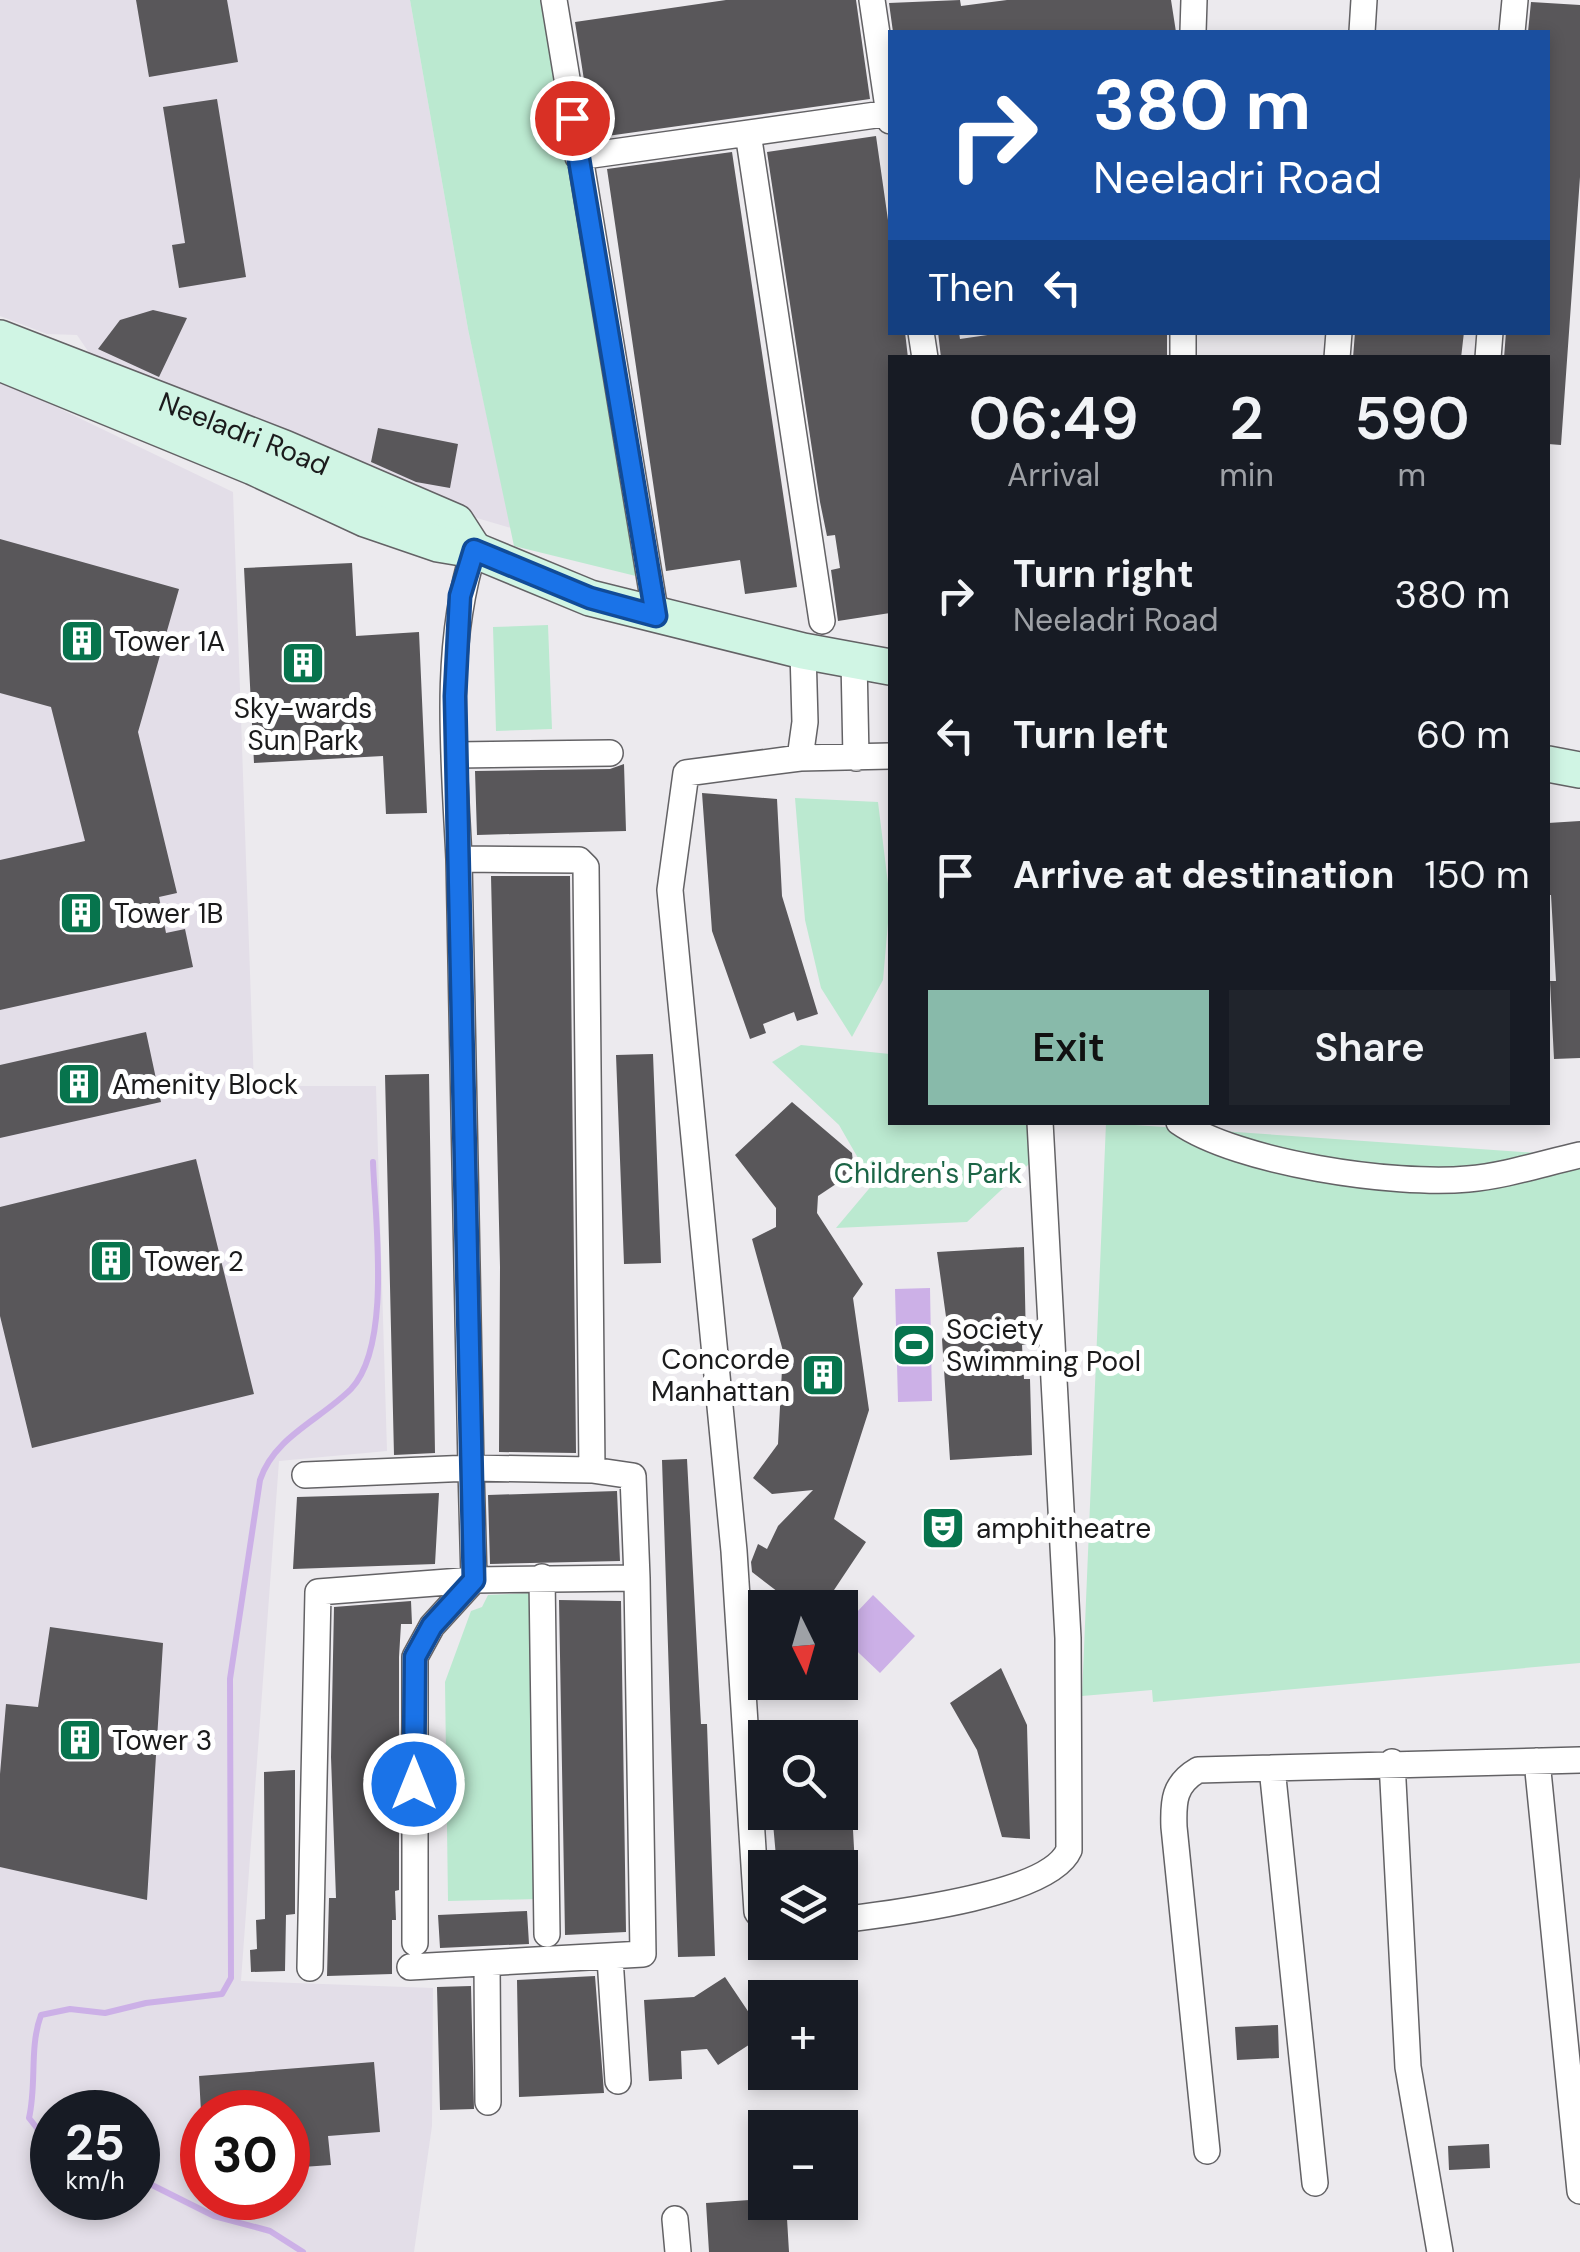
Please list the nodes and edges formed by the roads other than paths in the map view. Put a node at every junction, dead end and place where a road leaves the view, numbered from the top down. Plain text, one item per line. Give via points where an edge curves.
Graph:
1 (872, 0) edge
2 (1194, 0) edge
3 (1364, 0) edge
4 (1515, 0) edge
5 (561, 1) edge
6 (1193, 30) edge
7 (1362, 30) edge
8 (1512, 30) edge
9 (888, 106) edge
10 (888, 113) edge
11 (748, 133) junction
12 (578, 157) junction
13 (0, 338) edge
14 (0, 363) edge
15 (278, 462) junction
16 (474, 550) junction
17 (656, 616) junction
18 (813, 636) junction
19 (854, 660) junction
20 (888, 667) edge
21 (610, 752) dead end
22 (456, 755) junction
23 (888, 756) edge
24 (800, 758) junction
25 (856, 758) junction
26 (1550, 764) edge
27 (1580, 770) edge
28 (460, 859) junction
29 (1040, 1125) edge
30 (1183, 1125) edge
31 (1580, 1155) edge
32 (471, 1468) junction
33 (592, 1470) junction
34 (305, 1475) dead end
35 (542, 1577) junction
36 (636, 1578) junction
37 (474, 1580) junction
38 (1580, 1760) edge
39 (1537, 1761) junction
40 (1392, 1762) junction
41 (1272, 1768) junction
42 (753, 1850) edge
43 (858, 1918) edge
44 (547, 1934) dead end
45 (610, 1958) junction
46 (487, 1964) junction
47 (310, 1968) dead end
48 (618, 2081) dead end
49 (488, 2102) dead end
50 (1207, 2151) dead end
51 (1315, 2183) dead end
52 (1580, 2191) edge
53 (675, 2220) dead end
54 (678, 2252) edge
55 (1440, 2252) edge

1 - 9 street
2 - 6 street
3 - 7 street
4 - 8 street
5 - 12 street
10 - 11 street
11 - 12 street
11 - 18 street
12 - 17 street
13 - 15 main road, Neeladri Road
14 - 15 main road, Neeladri Road
15 - 16 main road, Neeladri Road via 456,522
16 - 17 main road, Neeladri Road via 590,598
16 - 22 street via 460,596
17 - 18 main road, Neeladri Road
18 - 19 main road, Neeladri Road
18 - 24 street
19 - 20 main road, Neeladri Road
19 - 25 street
21 - 22 street
22 - 28 street
23 - 25 street
24 - 25 street
24 - 42 street via 686,773 670,890 734,1551
26 - 27 main road
28 - 32 street
28 - 33 street via 579,860 586,867
29 - 43 street via 1068,1638 1069,1850 1060,1864 966,1903
30 - 31 street via 1206,1141 1272,1159 1385,1176 1468,1180
32 - 33 street
32 - 34 street
32 - 37 street
33 - 36 street via 633,1476
35 - 36 street
35 - 37 street
35 - 44 street
36 - 45 street via 643,1951
37 - 46 street via 432,1626 415,1657 412,1955
37 - 47 street via 318,1592
38 - 39 street
39 - 40 street
39 - 52 street
40 - 41 street
40 - 55 street via 1408,2067
41 - 50 street via 1198,1770 1184,1778 1173,1806
41 - 51 street
45 - 46 street
45 - 48 street
46 - 49 street
53 - 54 street

